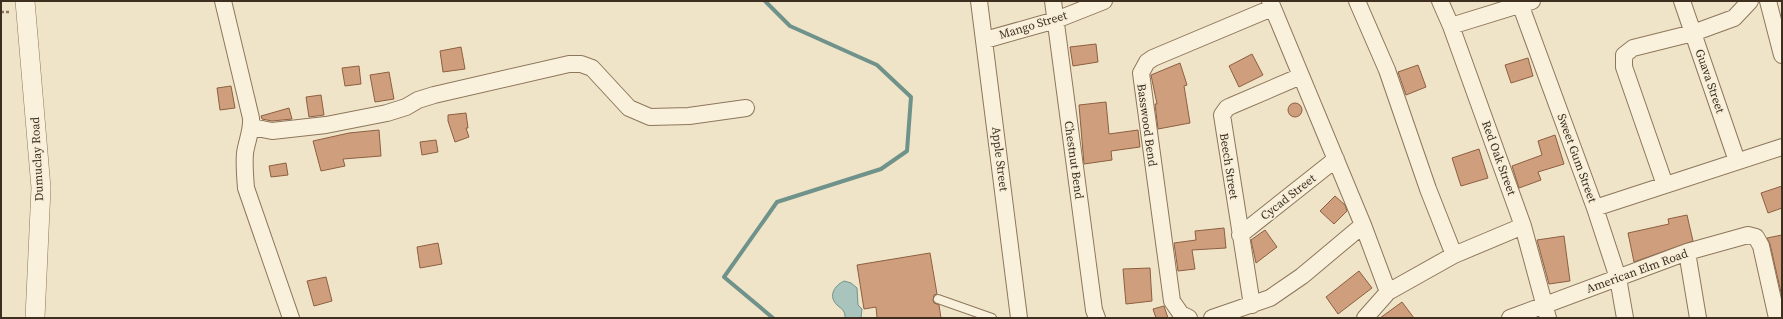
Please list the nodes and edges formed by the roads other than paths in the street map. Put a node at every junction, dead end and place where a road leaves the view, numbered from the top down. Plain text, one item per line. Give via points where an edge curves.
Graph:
1 (25, 1) edge
2 (223, 1) edge
3 (979, 1) edge
4 (1053, 1) edge
5 (1104, 1) edge
6 (1357, 1) edge
7 (1440, 1) edge
8 (1682, 1) edge
9 (1750, 1) edge
10 (1768, 1) edge
11 (1524, 2) edge
12 (1271, 4) edge
13 (1056, 20) junction
14 (1451, 26) junction
15 (1693, 33) junction
16 (985, 40) junction
17 (1782, 55) edge
18 (1301, 76) junction
19 (746, 108) dead end
20 (252, 127) junction
21 (1782, 147) edge
22 (1336, 159) junction
23 (1738, 161) junction
24 (1665, 184) junction
25 (1595, 208) junction
26 (1363, 225) junction
27 (1523, 226) junction
28 (1240, 235) junction
29 (1687, 252) junction
30 (1454, 256) junction
31 (1618, 278) junction
32 (1388, 292) junction
33 (938, 299) dead end
34 (1252, 305) junction
35 (1546, 311) edge
36 (35, 318) edge
37 (291, 318) edge
38 (992, 318) edge
39 (1019, 318) edge
40 (1097, 318) edge
41 (1189, 318) edge
42 (1212, 318) edge
43 (1365, 318) edge
44 (1510, 318) edge
45 (1625, 318) edge
46 (1698, 318) edge
47 (1777, 318) edge

1 - 36 street, Dumuclay Road via 40,188
2 - 20 street via 250,108
3 - 16 street, Apple Street
4 - 13 street, Chestnut Bend
5 - 13 street, Mango Street
6 - 30 street via 1387,70
7 - 14 street, Red Oak Street
8 - 15 street, Guava Street
9 - 15 street via 1734,18
10 - 17 street
11 - 14 street
11 - 25 street, Sweet Gum Street
12 - 18 street
12 - 41 street, Basswood Bend via 1153,58 1147,62 1141,73 1172,301 1181,314
13 - 16 street, Mango Street
13 - 40 street, Chestnut Bend
14 - 27 street, Red Oak Street
15 - 23 street, Guava Street
15 - 24 street via 1633,48 1624,55 1624,67
16 - 39 street, Apple Street
18 - 22 street
18 - 28 street, Beech Street via 1231,106 1222,115
19 - 20 street via 690,116 650,117 629,108 592,68 581,64 569,64 434,95 387,113 326,126 272,131
20 - 37 street via 244,170 246,188
21 - 23 street
22 - 26 street
22 - 28 street, Cycad Street
23 - 24 street
24 - 25 street
25 - 31 street, Sweet Gum Street
26 - 32 street
26 - 34 street via 1302,276 1270,298
27 - 30 street
27 - 35 street, Red Oak Street
28 - 34 street, Beech Street
29 - 31 street, American Elm Road
29 - 46 street
29 - 47 street, American Elm Road via 1748,235 1756,237 1761,246
30 - 32 street
31 - 35 street, American Elm Road
31 - 45 street, Sweet Gum Street
32 - 43 street
33 - 38 lane
34 - 42 street
35 - 44 street, American Elm Road

